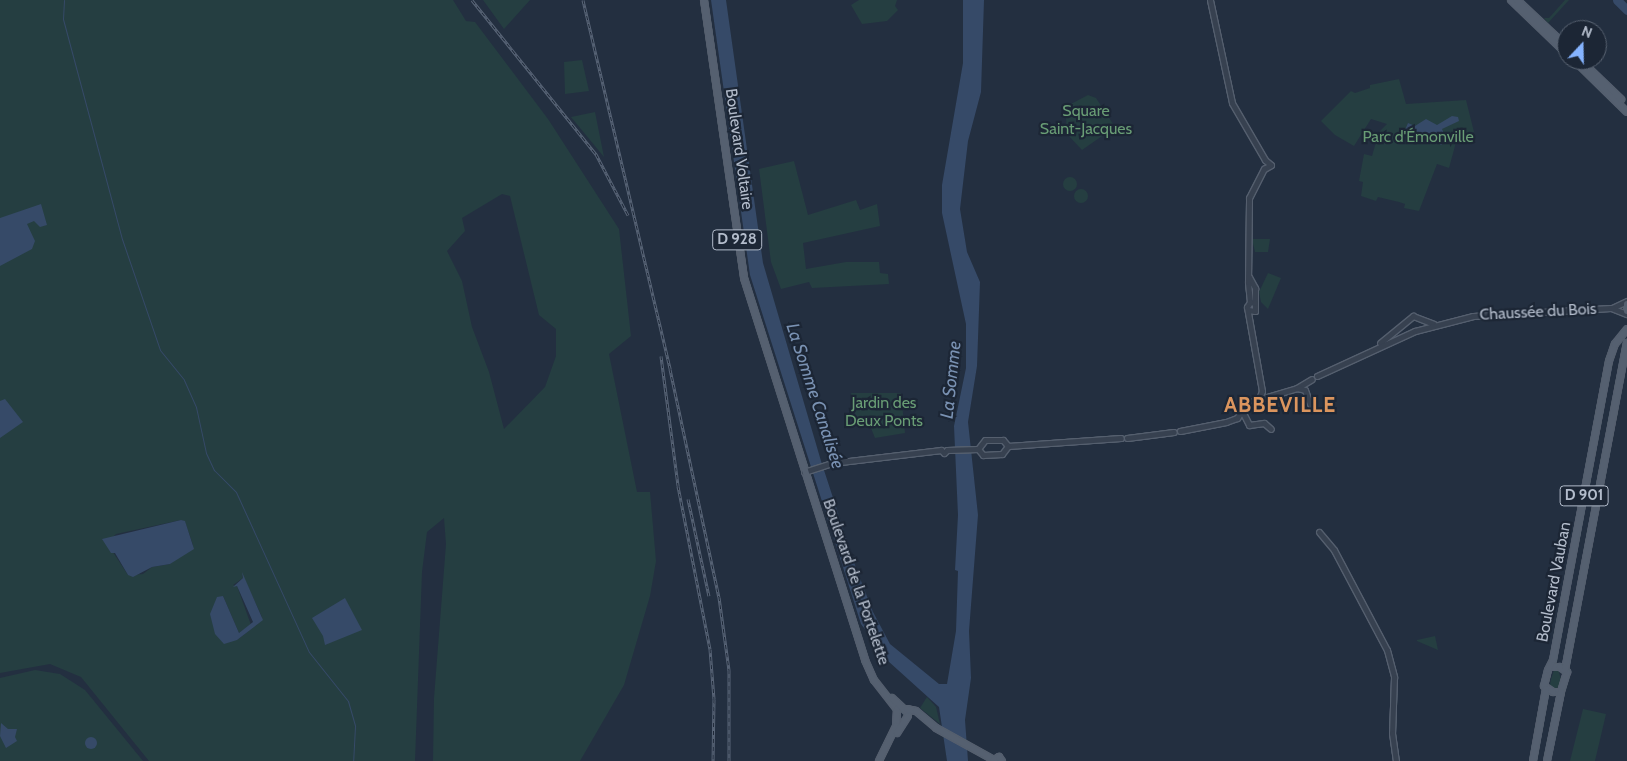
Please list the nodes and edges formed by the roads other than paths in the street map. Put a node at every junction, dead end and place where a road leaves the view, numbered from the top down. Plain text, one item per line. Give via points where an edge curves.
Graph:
1 (704, 0) edge
2 (1210, 0) edge
3 (1511, 0) edge
4 (1517, 0) edge
5 (1557, 38) edge
6 (1557, 44) edge
7 (1584, 70) edge
8 (1590, 70) edge
9 (1627, 105) edge
10 (1627, 112) edge
11 (1627, 302) edge
12 (1253, 303) junction
13 (1612, 308) junction
14 (1251, 311) junction
15 (1627, 312) edge
16 (1408, 319) junction
17 (1422, 320) junction
18 (1436, 324) junction
19 (1627, 329) edge
20 (1416, 331) junction
21 (1627, 343) edge
22 (1376, 346) junction
23 (1312, 379) junction
24 (1297, 388) junction
25 (1305, 390) junction
26 (1262, 392) junction
27 (1269, 396) junction
28 (1259, 400) junction
29 (1310, 404) dead end
30 (1242, 412) junction
31 (1237, 418) junction
32 (1244, 420) junction
33 (1271, 428) dead end
34 (1008, 446) junction
35 (975, 449) junction
36 (806, 471) junction
37 (1319, 532) dead end
38 (1550, 667) junction
39 (1564, 670) junction
40 (1546, 689) junction
41 (1561, 692) junction
42 (903, 713) junction
43 (994, 760) edge
44 (880, 761) edge
45 (1002, 761) edge
46 (1396, 761) edge
47 (1533, 761) edge
48 (1547, 761) edge

1 - 36 main road, Boulevard Voltaire / D 928 via 744,278
2 - 12 street via 1232,103 1265,160 1261,165 1264,169 1250,194 1248,276 1254,288
3 - 6 main road
4 - 5 main road
7 - 10 main road
8 - 9 main road
11 - 13 street, Chaussée du Bois
11 - 15 main road
12 - 14 street
12 - 14 street
13 - 15 street, Chaussée du Bois
13 - 18 street, Chaussée du Bois via 1491,313
14 - 26 street
16 - 17 street via 1415,316
16 - 20 street via 1408,326
16 - 22 street
17 - 18 street
17 - 20 street
18 - 20 street, Chaussée du Bois
19 - 38 main road, Boulevard Vauban / D 901 via 1615,344 1609,361
20 - 22 street, Chaussée du Bois
21 - 39 main road, Boulevard Vauban / D 901
22 - 23 street
23 - 24 street
23 - 25 street
24 - 25 street
24 - 27 street
25 - 29 street
26 - 27 street
26 - 28 street
27 - 28 street
28 - 30 street via 1247,403
30 - 31 street
30 - 32 street
31 - 32 street
31 - 34 street via 1177,432
32 - 33 street via 1252,425 1264,423
34 - 35 street via 1002,454 984,455
34 - 35 street via 1003,440 984,440
35 - 36 street via 829,464
36 - 42 main road, Boulevard de la Portelette / D 928 via 865,660 874,680
37 - 46 street via 1334,550 1386,647 1394,677 1392,733
38 - 39 main road
38 - 40 main road, Boulevard Vauban
39 - 41 main road, Boulevard Vauban via 1567,672
40 - 41 main road
40 - 47 main road
41 - 48 main road
42 - 43 main road via 916,711 936,728
42 - 44 main road
43 - 45 main road via 1000,757

